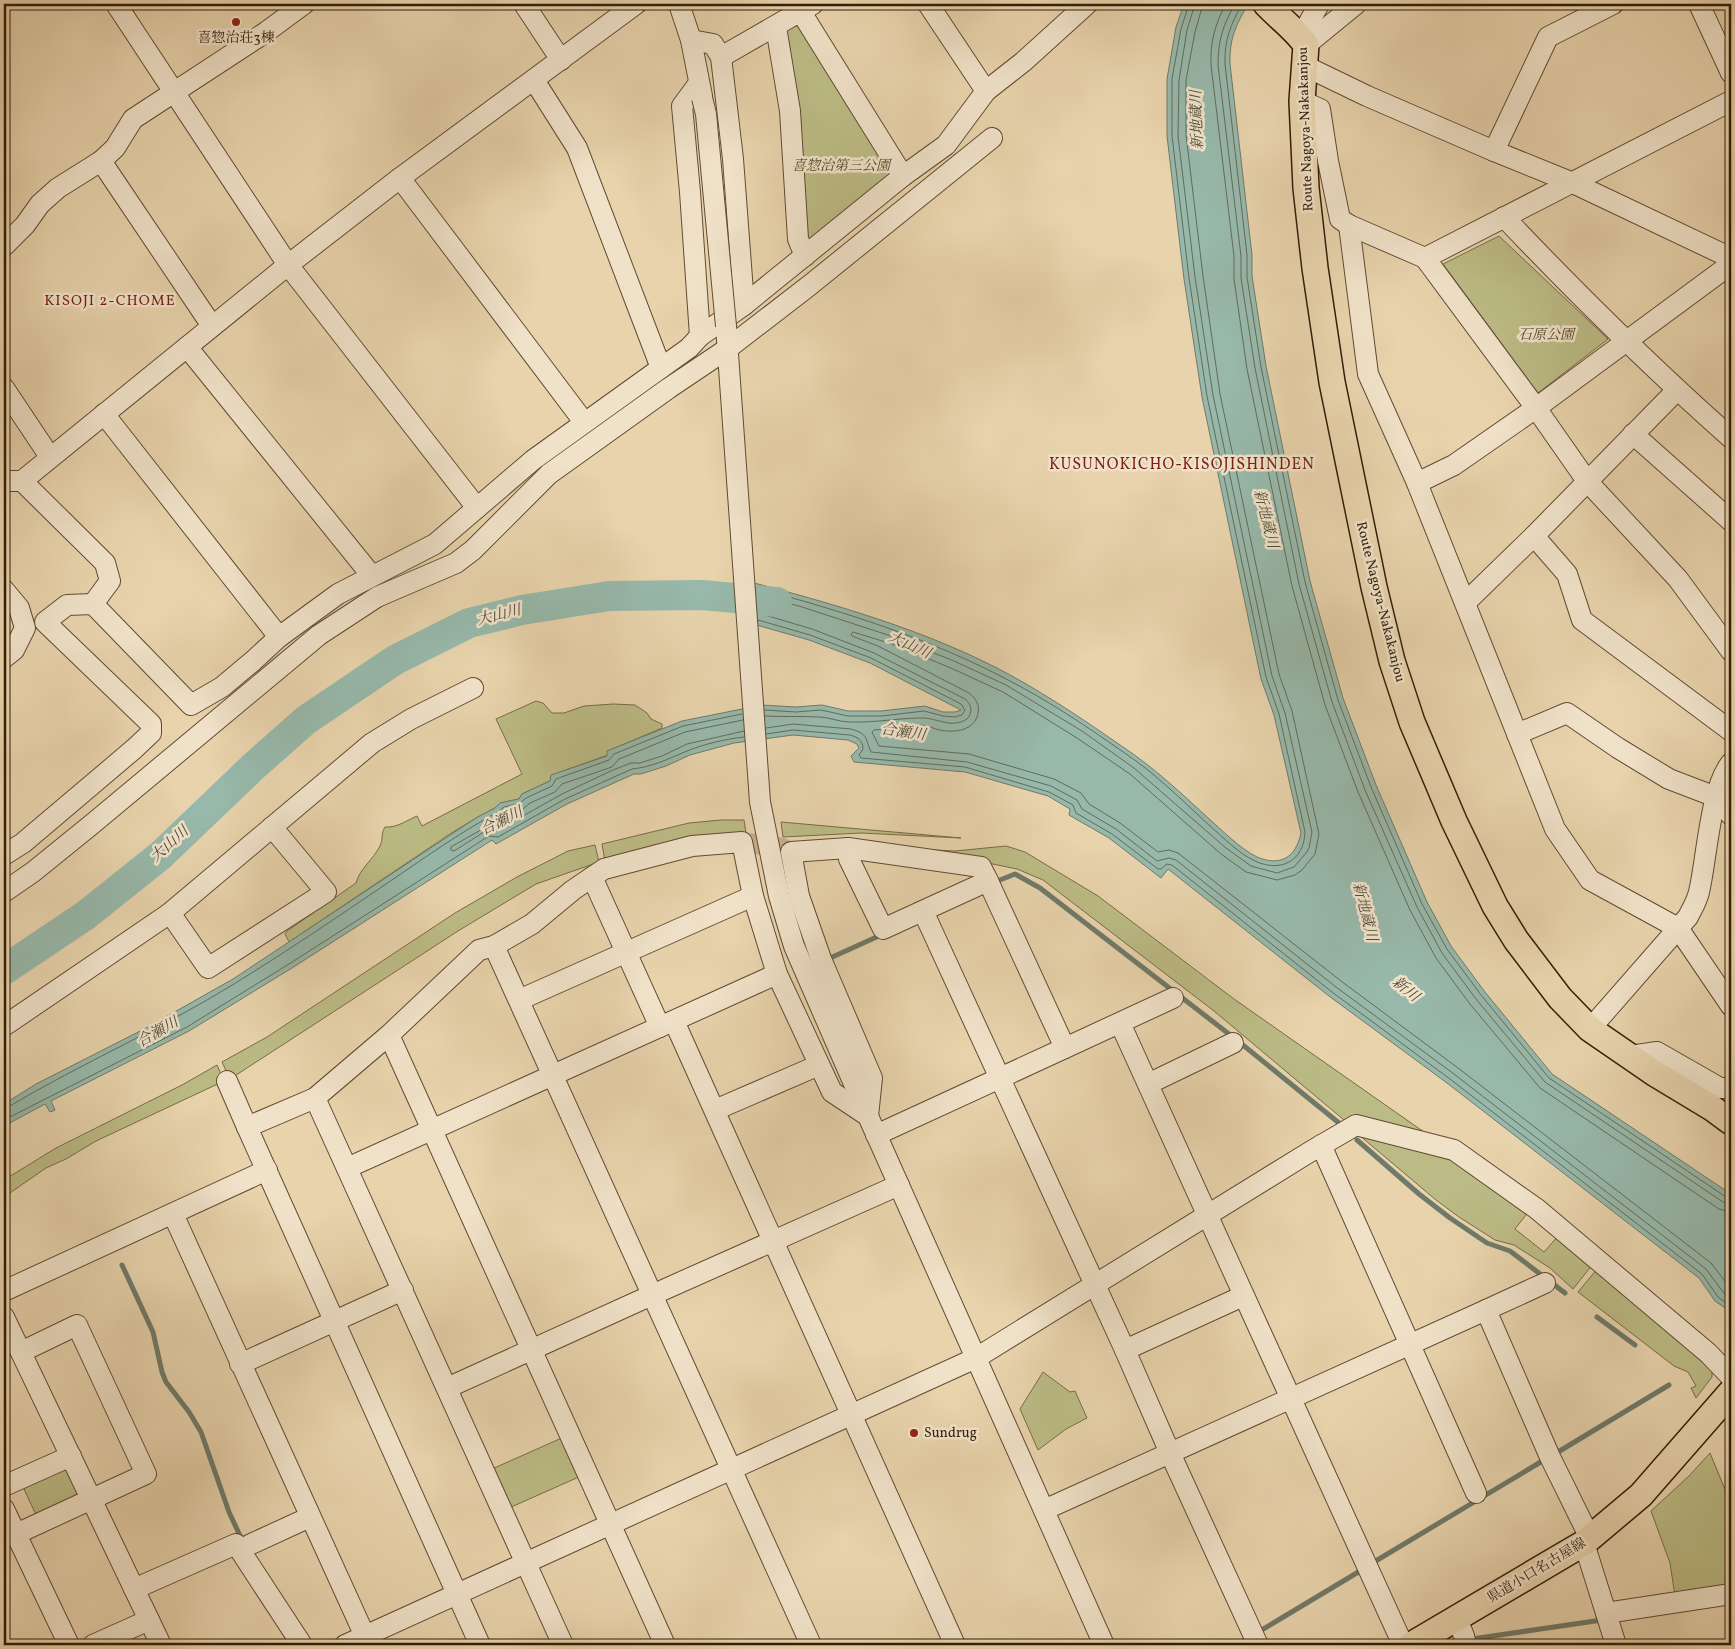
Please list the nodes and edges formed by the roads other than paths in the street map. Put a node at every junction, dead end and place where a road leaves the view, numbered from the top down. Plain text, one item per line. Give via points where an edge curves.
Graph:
1 (116, 4) edge
2 (304, 4) edge
3 (524, 4) edge
4 (636, 4) edge
5 (679, 4) edge
6 (928, 4) edge
7 (1088, 4) edge
8 (1319, 4) edge
9 (1356, 4) edge
10 (1613, 4) edge
11 (1699, 4) edge
12 (807, 8) edge
13 (1274, 12) edge
14 (776, 27) junction
15 (690, 40) junction
16 (1304, 49) junction
17 (721, 57) junction
18 (560, 60) junction
19 (1731, 73) edge
20 (534, 80) junction
21 (701, 90) junction
22 (173, 91) junction
23 (986, 91) junction
24 (1302, 101) junction
25 (1731, 101) edge
26 (992, 138) dead end
27 (1494, 151) junction
28 (101, 161) junction
29 (903, 176) junction
30 (400, 178) junction
31 (1573, 183) junction
32 (1504, 217) junction
33 (1349, 225) junction
34 (4, 246) edge
35 (805, 256) junction
36 (1425, 258) junction
37 (1731, 258) edge
38 (1731, 264) edge
39 (288, 265) junction
40 (744, 305) junction
41 (212, 326) junction
42 (700, 336) junction
43 (1627, 341) junction
44 (187, 347) junction
45 (728, 351) junction
46 (661, 368) junction
47 (4, 388) edge
48 (1677, 390) junction
49 (1536, 408) junction
50 (104, 414) junction
51 (584, 422) junction
52 (1633, 434) junction
53 (1731, 438) edge
54 (50, 457) junction
55 (13, 481) edge
56 (1587, 481) junction
57 (1417, 483) junction
58 (477, 508) junction
59 (1731, 521) edge
60 (1534, 536) junction
61 (372, 576) junction
62 (4, 590) edge
63 (1465, 603) junction
64 (93, 604) junction
65 (279, 637) junction
66 (1731, 651) edge
67 (4, 658) edge
68 (473, 688) dead end
69 (1731, 731) edge
70 (1517, 734) junction
71 (1731, 763) edge
72 (1716, 797) junction
73 (1731, 815) edge
74 (272, 827) junction
75 (848, 848) junction
76 (4, 855) edge
77 (592, 877) junction
78 (988, 881) junction
79 (4, 892) edge
80 (753, 896) junction
81 (923, 911) junction
82 (170, 913) junction
83 (1678, 928) junction
84 (494, 946) junction
85 (626, 952) junction
86 (777, 974) junction
87 (1173, 998) dead end
88 (519, 1000) junction
89 (1731, 1006) edge
90 (1120, 1023) junction
91 (667, 1024) junction
92 (4, 1026) edge
93 (1590, 1029) junction
94 (389, 1035) junction
95 (1233, 1043) dead end
96 (1065, 1048) junction
97 (1630, 1056) junction
98 (819, 1065) junction
99 (553, 1076) junction
100 (1000, 1079) junction
101 (227, 1082) dead end
102 (1148, 1084) junction
103 (1731, 1088) edge
104 (315, 1098) junction
105 (715, 1110) junction
106 (868, 1116) junction
107 (1731, 1122) edge
108 (247, 1127) junction
109 (432, 1129) junction
110 (876, 1135) junction
111 (1321, 1145) junction
112 (347, 1168) junction
113 (267, 1170) junction
114 (898, 1185) junction
115 (173, 1214) junction
116 (1207, 1215) junction
117 (772, 1241) junction
118 (1545, 1283) dead end
119 (1095, 1286) junction
120 (4, 1290) edge
121 (403, 1290) junction
122 (652, 1295) junction
123 (1243, 1296) junction
124 (1486, 1310) junction
125 (4, 1317) edge
126 (334, 1321) junction
127 (1411, 1344) junction
128 (531, 1350) junction
129 (1125, 1350) junction
130 (21, 1352) junction
131 (976, 1358) junction
132 (240, 1364) junction
133 (1731, 1377) edge
134 (448, 1388) junction
135 (1731, 1392) edge
136 (1289, 1399) junction
137 (851, 1416) junction
138 (1170, 1453) junction
139 (71, 1456) junction
140 (732, 1470) junction
141 (4, 1486) edge
142 (1476, 1493) dead end
143 (91, 1498) junction
144 (4, 1509) edge
145 (1044, 1510) junction
146 (310, 1517) junction
147 (610, 1524) junction
148 (16, 1534) junction
149 (1587, 1541) junction
150 (249, 1545) dead end
151 (526, 1563) junction
152 (134, 1589) junction
153 (457, 1594) junction
154 (1731, 1594) edge
155 (1606, 1613) junction
156 (1456, 1619) junction
157 (149, 1620) junction
158 (367, 1641) edge
159 (69, 1645) edge
160 (92, 1645) edge
161 (161, 1645) edge
162 (302, 1645) edge
163 (345, 1645) edge
164 (480, 1645) edge
165 (563, 1645) edge
166 (665, 1645) edge
167 (811, 1645) edge
168 (955, 1645) edge
169 (1104, 1645) edge
170 (1258, 1645) edge
171 (1403, 1645) edge
172 (1411, 1645) edge
173 (1466, 1645) edge
174 (1616, 1645) edge

1 - 22 street
2 - 22 street
3 - 18 street
4 - 18 street
5 - 15 street
6 - 23 street
7 - 23 street
8 - 16 street
9 - 16 street
10 - 27 street via 1548,37
11 - 19 street
12 - 14 street
12 - 29 street
13 - 16 main road, Route Nagoya-Nakakanjou
14 - 17 street
14 - 35 street via 790,111 798,239
15 - 17 street via 713,44
15 - 21 street
16 - 24 main road, Route Nagoya-Nakakanjou
16 - 27 street via 1367,96
17 - 40 street via 733,159
18 - 20 street
20 - 30 street
20 - 46 street via 577,148
21 - 42 street via 682,106
21 - 45 street, bridge via 706,114
22 - 28 street via 133,119 115,148
22 - 39 street
23 - 29 street via 946,145
24 - 33 street via 1320,109 1340,219
24 - 93 main road, Route Nagoya-Nakakanjou via 1306,188 1332,382 1392,661 1412,722 1495,906 1554,991
25 - 31 street
26 - 45 street
27 - 31 street
28 - 34 street via 58,188
28 - 41 street
29 - 35 street
30 - 39 street
30 - 51 street
31 - 32 street
31 - 37 street
32 - 36 street
32 - 43 street
33 - 36 street
33 - 57 street via 1368,374
35 - 40 street
36 - 49 street
38 - 43 street
39 - 41 street
39 - 58 street
40 - 42 street
41 - 44 street
42 - 46 street
43 - 48 street
43 - 49 street
44 - 50 street
44 - 61 street
45 - 79 street via 668,388 549,474 456,563 377,597 320,635 91,825
45 - 106 street via 760,802 779,896 794,946
46 - 51 street
47 - 54 street
48 - 52 street
48 - 53 street
49 - 56 street
49 - 57 street via 1454,465
50 - 54 street
50 - 65 street
51 - 58 street
52 - 56 street
52 - 59 street
54 - 55 street
55 - 64 street via 105,563 110,581
56 - 60 street
56 - 66 street via 1678,579
57 - 63 street
58 - 61 street via 435,544
60 - 63 street
60 - 69 street via 1567,574 1582,620
61 - 65 street via 338,594
62 - 67 street via 19,608 25,628 14,650
63 - 70 street
64 - 65 street via 191,705 222,687
64 - 76 street via 67,605 45,622 151,724 151,733 23,843
68 - 74 street via 372,742
70 - 72 street via 1567,713 1669,779
70 - 83 street via 1555,828 1590,880
71 - 72 street via 1724,772
72 - 73 street
72 - 83 street via 1698,894 1688,917
74 - 82 street
74 - 82 street via 326,892 208,968
75 - 78 street via 981,867
75 - 81 street via 849,859 883,929
75 - 106 street via 791,852 799,896 821,959 872,1078
77 - 80 street via 604,869 692,846 742,842
77 - 84 street via 532,924
77 - 85 street
78 - 81 street
78 - 96 street
80 - 85 street
80 - 86 street
81 - 100 street
82 - 92 street
83 - 89 street
83 - 93 street
84 - 88 street
84 - 94 street via 480,950
85 - 88 street
85 - 91 street
86 - 91 street
86 - 98 street
87 - 90 street
88 - 99 street
90 - 96 street
90 - 102 street
91 - 99 street
91 - 105 street
93 - 97 main road, Route Nagoya-Nakakanjou
94 - 104 street
94 - 109 street
95 - 102 street
96 - 100 street
97 - 103 street via 1657,1052 1720,1088
97 - 107 main road, Route Nagoya-Nakakanjou
98 - 105 street
98 - 106 street via 832,1092
99 - 109 street
99 - 122 street
100 - 110 street
100 - 119 street
101 - 108 street
102 - 116 street
104 - 108 street
104 - 112 street
105 - 117 street
106 - 110 street
108 - 113 street
109 - 112 street
109 - 128 street
110 - 114 street
111 - 116 street
111 - 127 street
111 - 133 street via 1356,1125 1454,1150 1537,1209 1708,1353
112 - 121 street
113 - 115 street
113 - 126 street
114 - 117 street
114 - 131 street
115 - 120 street
115 - 132 street
116 - 119 street
116 - 123 street
117 - 122 street
117 - 137 street
118 - 124 street
119 - 129 street
119 - 131 street
121 - 126 street
121 - 134 street
122 - 128 street
122 - 140 street
123 - 129 street
123 - 136 street
124 - 127 street
124 - 149 street
125 - 130 street
126 - 132 street
126 - 153 street
127 - 136 street
127 - 142 street
128 - 134 street
128 - 147 street
129 - 138 street
130 - 139 street
130 - 143 street via 77,1325 146,1474
131 - 137 street
131 - 145 street
132 - 146 street
134 - 151 street
135 - 149 main road, 県道小口名古屋線 via 1641,1495
136 - 138 street
136 - 171 street
137 - 140 street
137 - 168 street
138 - 145 street
138 - 170 street
139 - 141 street
139 - 143 street
140 - 147 street
140 - 167 street
143 - 148 street
143 - 152 street
144 - 148 street
145 - 169 street
146 - 150 street
146 - 158 street
147 - 151 street
147 - 166 street
148 - 159 street
149 - 155 street
149 - 156 main road, 県道小口名古屋線
151 - 153 street
151 - 165 street
152 - 157 street
152 - 162 street via 236,1544
153 - 158 street
153 - 164 street
154 - 155 street
155 - 174 street
156 - 172 main road, 県道小口名古屋線
156 - 173 street
157 - 160 street
157 - 161 street
158 - 163 street

